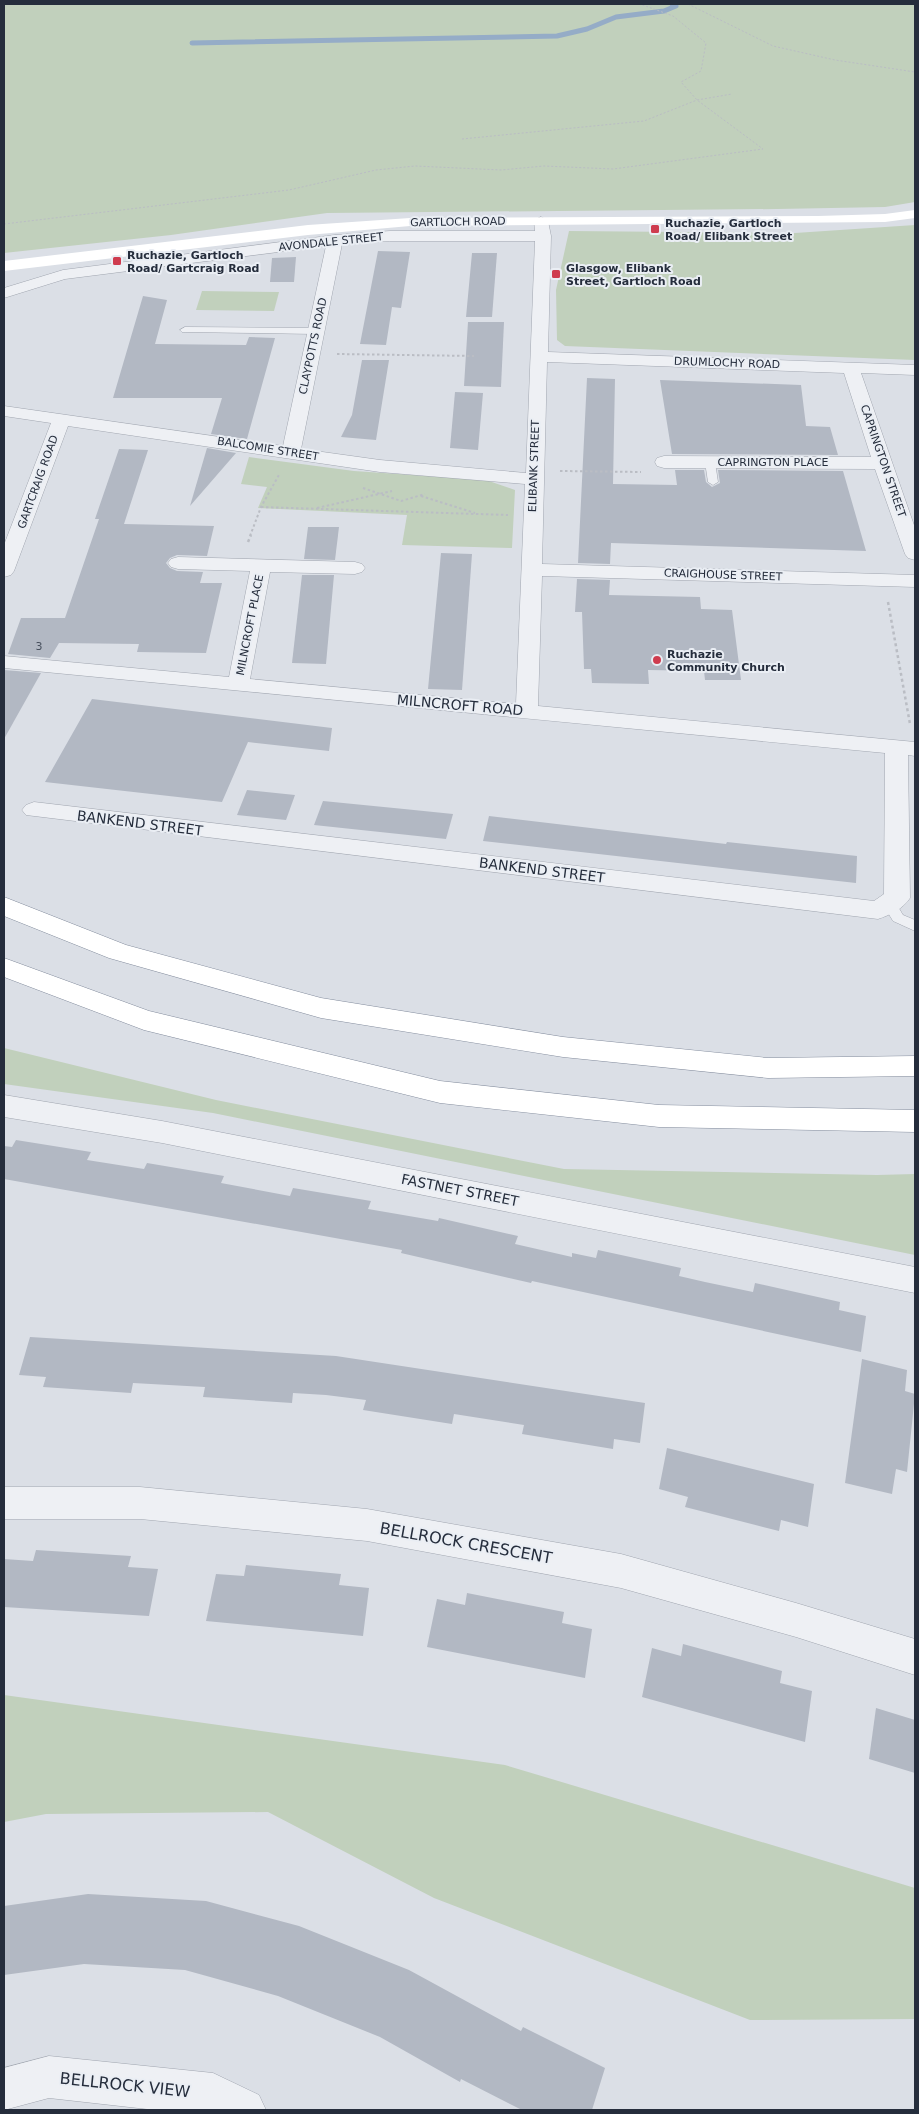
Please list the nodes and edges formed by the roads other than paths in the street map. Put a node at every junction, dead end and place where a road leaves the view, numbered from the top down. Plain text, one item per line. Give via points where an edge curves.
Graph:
1 (915, 214) edge
2 (542, 229) junction
3 (335, 240) junction
4 (4, 266) edge
5 (4, 292) edge
6 (185, 330) dead end
7 (316, 332) junction
8 (538, 357) junction
9 (851, 368) junction
10 (915, 370) edge
11 (4, 411) edge
12 (61, 420) junction
13 (291, 453) junction
14 (664, 462) road end
15 (710, 462) junction
16 (882, 463) junction
17 (534, 475) junction
18 (713, 482) dead end
19 (915, 554) edge
20 (178, 564) dead end
21 (261, 565) junction
22 (355, 568) dead end
23 (4, 570) edge
24 (531, 570) junction
25 (915, 581) edge
26 (4, 662) edge
27 (238, 686) junction
28 (527, 712) junction
29 (909, 749) edge
30 (34, 810) dead end
31 (889, 903) junction
32 (4, 906) edge
33 (915, 926) edge
34 (4, 967) edge
35 (915, 1066) edge
36 (4, 1106) edge
37 (915, 1121) edge
38 (915, 1280) edge
39 (4, 1503) edge
40 (915, 1657) edge
41 (4, 2088) edge
42 (244, 2110) edge

1 - 2 main road, GARTLOCH ROAD
2 - 3 street, AVONDALE STREET
2 - 4 main road, GARTLOCH ROAD via 410,222 308,230
2 - 8 street, ELIBANK STREET
3 - 5 street, AVONDALE STREET via 62,275
3 - 7 street, CLAYPOTTS ROAD
6 - 7 lane
7 - 13 street, CLAYPOTTS ROAD
8 - 9 street, DRUMLOCHY ROAD
8 - 17 street, ELIBANK STREET
9 - 10 street, DRUMLOCHY ROAD
9 - 16 street, CAPRINGTON STREET
11 - 12 street, BALCOMIE STREET
12 - 13 street, BALCOMIE STREET
12 - 23 street, GARTCRAIG ROAD
13 - 17 street, BALCOMIE STREET via 380,466
14 - 15 street, CAPRINGTON PLACE
15 - 16 street, CAPRINGTON PLACE
15 - 18 lane
16 - 19 street, CAPRINGTON STREET
17 - 24 street, ELIBANK STREET
20 - 21 street, MILNCROFT PLACE
21 - 22 street, MILNCROFT PLACE
21 - 27 street, MILNCROFT PLACE
24 - 25 street, CRAIGHOUSE STREET
24 - 28 street, ELIBANK STREET
26 - 27 street, MILNCROFT ROAD
27 - 28 street, MILNCROFT ROAD
28 - 29 street, MILNCROFT ROAD
29 - 31 street via 896,898
30 - 31 street, BANKEND STREET via 878,910
31 - 33 lane via 898,918
32 - 35 main road via 118,952 321,1008 563,1047 758,1067
34 - 37 main road via 144,1020 440,1092 659,1116
36 - 38 street, FASTNET STREET via 162,1132
39 - 40 street, BELLROCK CRESCENT via 140,1503 367,1525 621,1571
41 - 42 street, BELLROCK VIEW via 49,2077 213,2094

